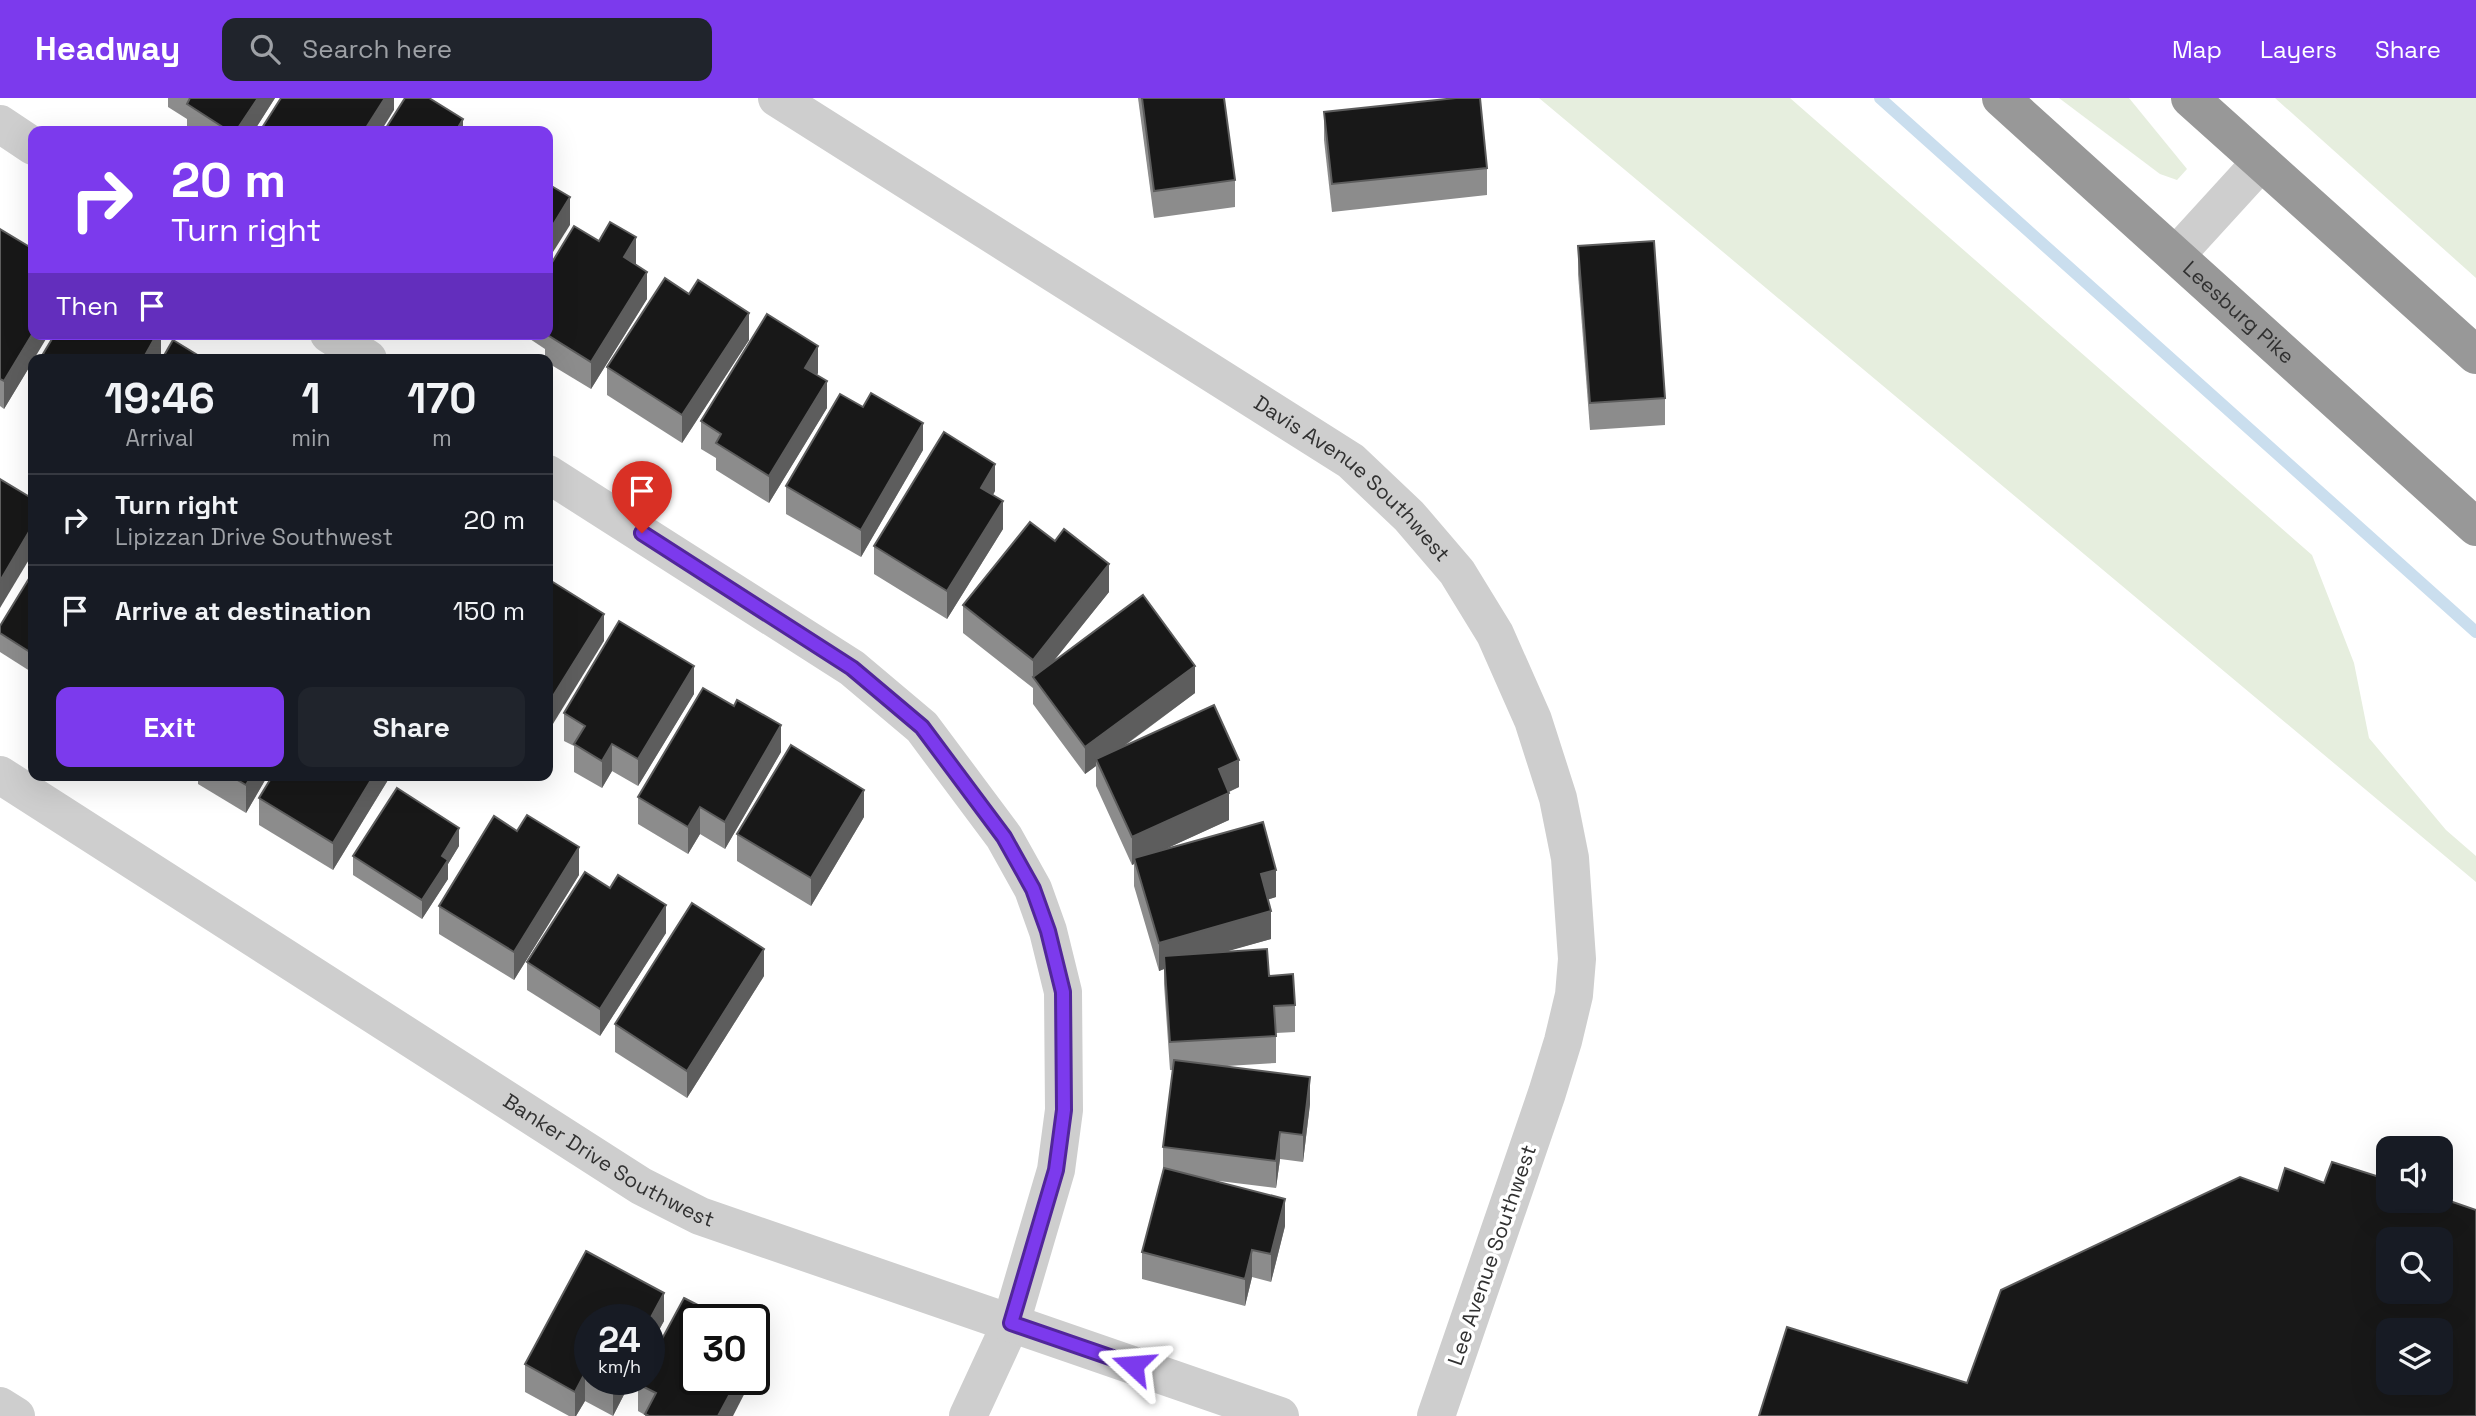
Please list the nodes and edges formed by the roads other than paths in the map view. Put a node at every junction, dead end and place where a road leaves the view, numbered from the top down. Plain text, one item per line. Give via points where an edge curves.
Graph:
1 (777, 98) edge
2 (2001, 98) edge
3 (2190, 98) edge
4 (0, 124) edge
5 (28, 143) edge
6 (2261, 162) junction
7 (2176, 255) junction
8 (338, 340) edge
9 (360, 354) edge
10 (2476, 355) edge
11 (553, 477) edge
12 (2476, 527) edge
13 (0, 775) edge
14 (1547, 1093) joint
15 (1011, 1323) junction
16 (0, 1406) edge
17 (16, 1416) edge
18 (968, 1416) edge
19 (1280, 1416) edge
20 (1436, 1416) edge

1 - 14 street, Davis Avenue Southwest via 1351,461 1409,516 1457,572 1494,634 1533,720 1558,798 1570,858 1577,959 1574,995
2 - 7 highway, Leesburg Pike
3 - 6 highway
4 - 5 street
6 - 7 street
6 - 10 highway
7 - 12 highway, Leesburg Pike
8 - 9 street
11 - 15 street via 852,668 922,727 1004,837 1033,889 1063,992 1064,1110 1056,1170
13 - 15 street, Banker Drive Southwest via 641,1186 700,1216
14 - 20 street, Lee Avenue Southwest
15 - 18 street
15 - 19 street, Banker Drive Southwest
16 - 17 street

